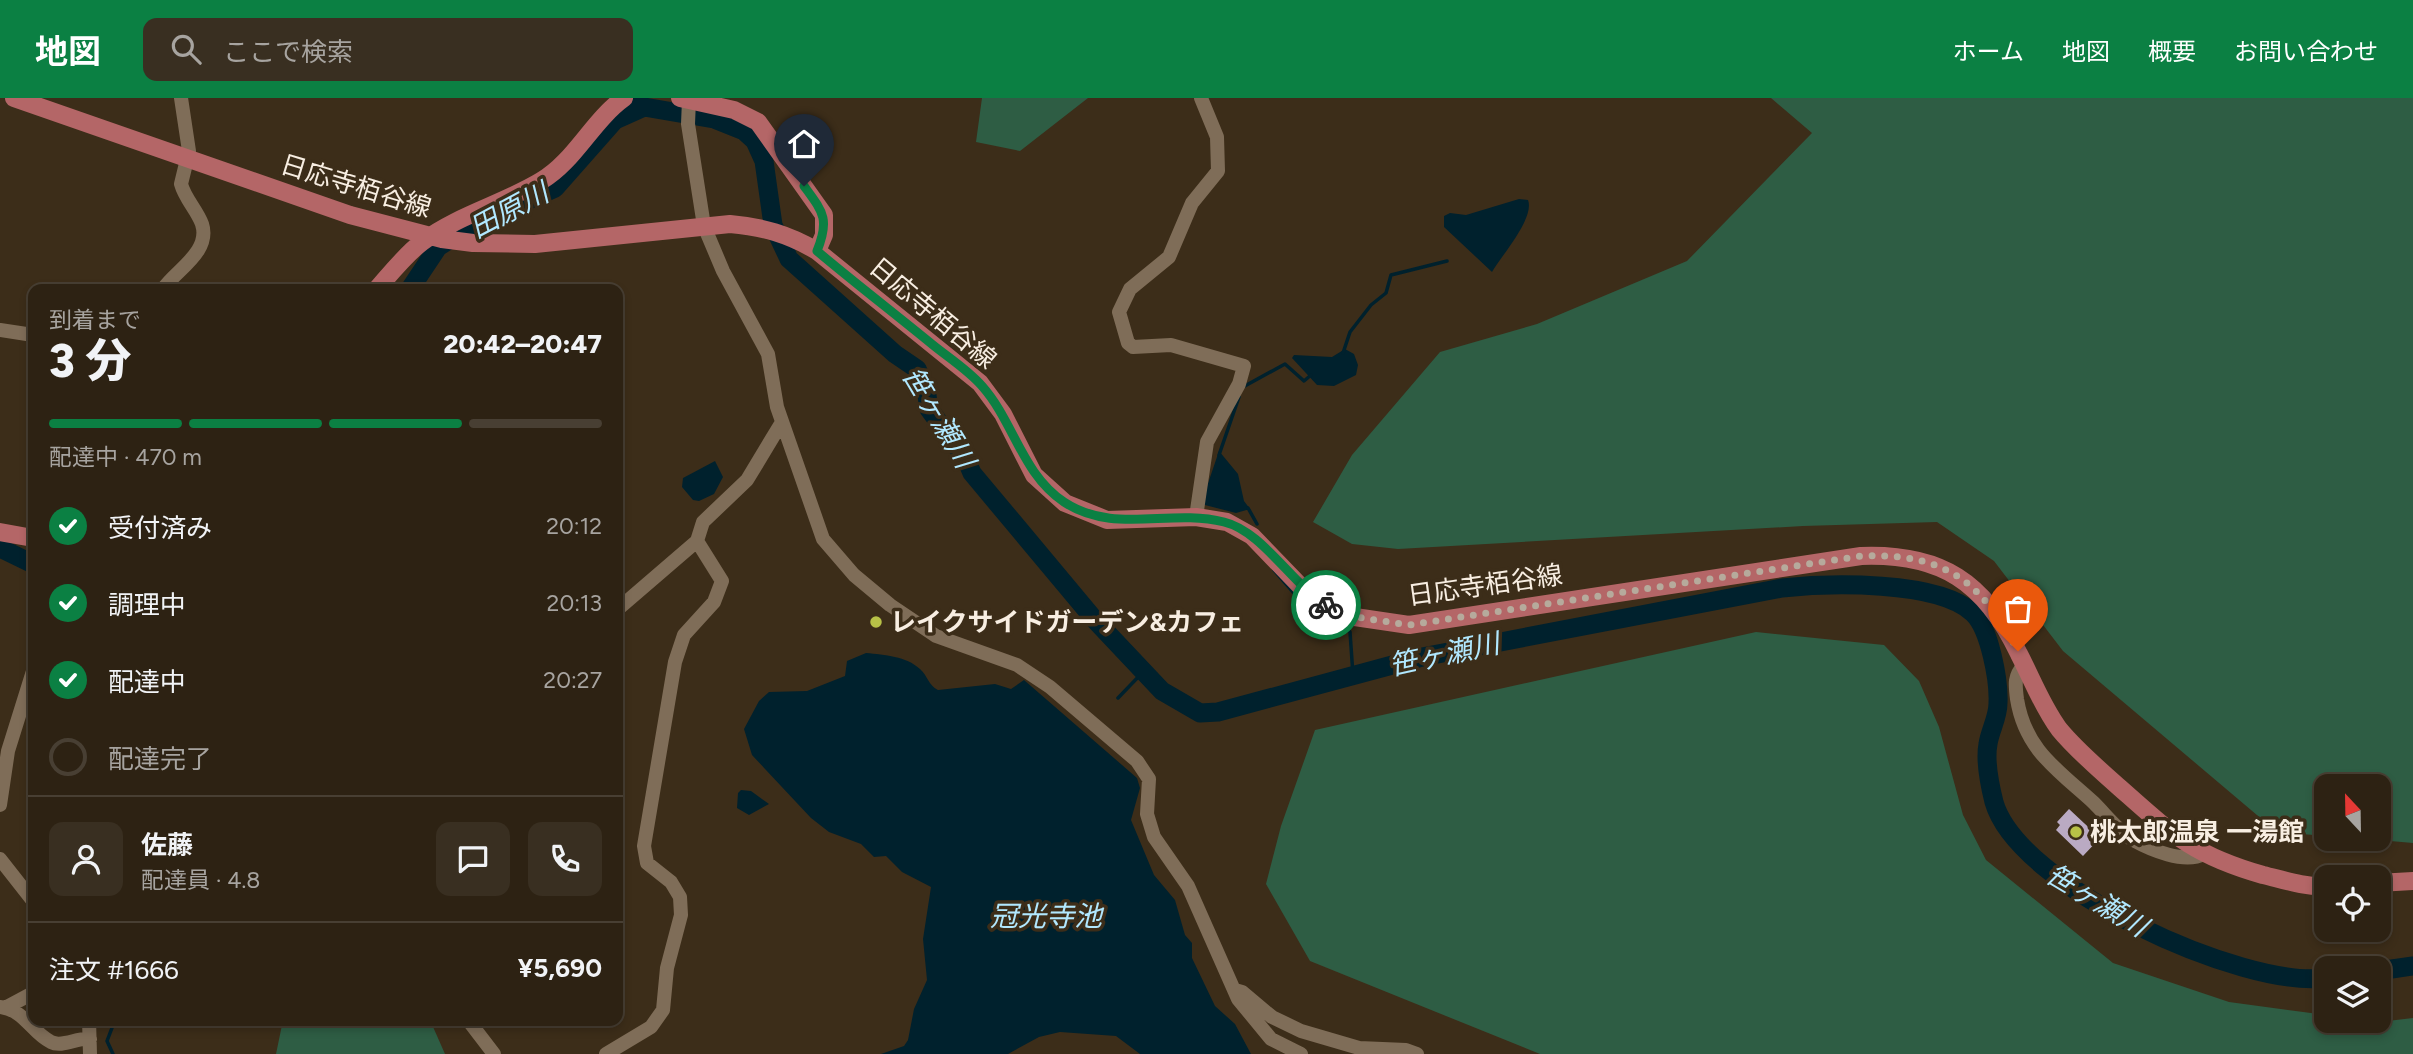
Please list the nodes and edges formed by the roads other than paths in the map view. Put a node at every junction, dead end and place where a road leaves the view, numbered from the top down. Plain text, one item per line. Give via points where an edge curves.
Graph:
1 (14, 98) edge
2 (181, 98) edge
3 (624, 98) edge
4 (1201, 98) edge
5 (686, 102) edge
6 (187, 158) junction
7 (705, 226) junction
8 (817, 251) junction
9 (168, 284) edge
10 (382, 284) edge
11 (0, 330) edge
12 (28, 334) edge
13 (782, 422) junction
14 (1196, 517) junction
15 (0, 532) edge
16 (28, 537) edge
17 (697, 541) junction
18 (623, 605) edge
19 (2024, 665) junction
20 (28, 687) edge
21 (0, 806) edge
22 (2204, 854) junction
23 (0, 859) edge
24 (2413, 881) edge
25 (2391, 882) edge
26 (2314, 886) edge
27 (28, 893) edge
28 (1233, 989) junction
29 (28, 995) edge
30 (2, 1008) edge
31 (28, 1021) edge
32 (33, 1026) edge
33 (89, 1026) edge
34 (473, 1026) edge
35 (90, 1039) junction
36 (90, 1054) edge
37 (494, 1054) edge
38 (606, 1054) edge
39 (1301, 1054) edge
40 (1417, 1054) edge

1 - 6 main road, 日応寺栢谷線
2 - 6 street
3 - 10 main road via 542,181 455,221 422,243
4 - 14 street via 1217,137 1217,171 1192,203 1169,257 1130,289 1119,312 1128,344 1133,347 1171,345 1244,366 1207,443
5 - 7 street
5 - 8 main road via 747,116 774,141 824,215 824,235
6 - 7 main road, 日応寺栢谷線 via 350,215 473,243 547,243
6 - 9 street via 181,184 201,221 202,240 197,254
7 - 8 main road, 日応寺栢谷線 via 759,226 789,235
7 - 13 street via 723,271 768,354
8 - 14 main road, 日応寺栢谷線 via 980,383 1003,414 1034,475 1065,503 1107,520
11 - 12 street
13 - 17 street via 747,480 703,522
13 - 28 street via 823,539 854,575 936,636 1017,665 1050,687 1146,771 1150,787 1147,814 1154,837 1188,886
14 - 19 main road, 日応寺栢谷線 via 1227,522 1252,536 1307,593 1327,606 1349,616 1409,625 1861,556 1894,555 1949,570 1969,584 1990,603
15 - 16 main road
17 - 18 street
17 - 38 street via 722,581 714,602 684,635 675,662 644,846 647,863 671,882 680,897 681,915 667,968 663,1010 651,1027
19 - 22 main road, 日応寺栢谷線 via 2059,728 2083,755 2177,839
19 - 22 street via 2015,683 2021,720 2036,750 2132,839 2184,859
20 - 21 street via 8,751
22 - 26 main road, 日応寺栢谷線
23 - 27 street
24 - 25 main road
28 - 39 street via 1271,1039
28 - 40 street via 1301,1031 1359,1048
29 - 30 street
30 - 31 street via 17,1011
32 - 35 street via 58,1044
33 - 35 street
34 - 37 street
35 - 36 street

